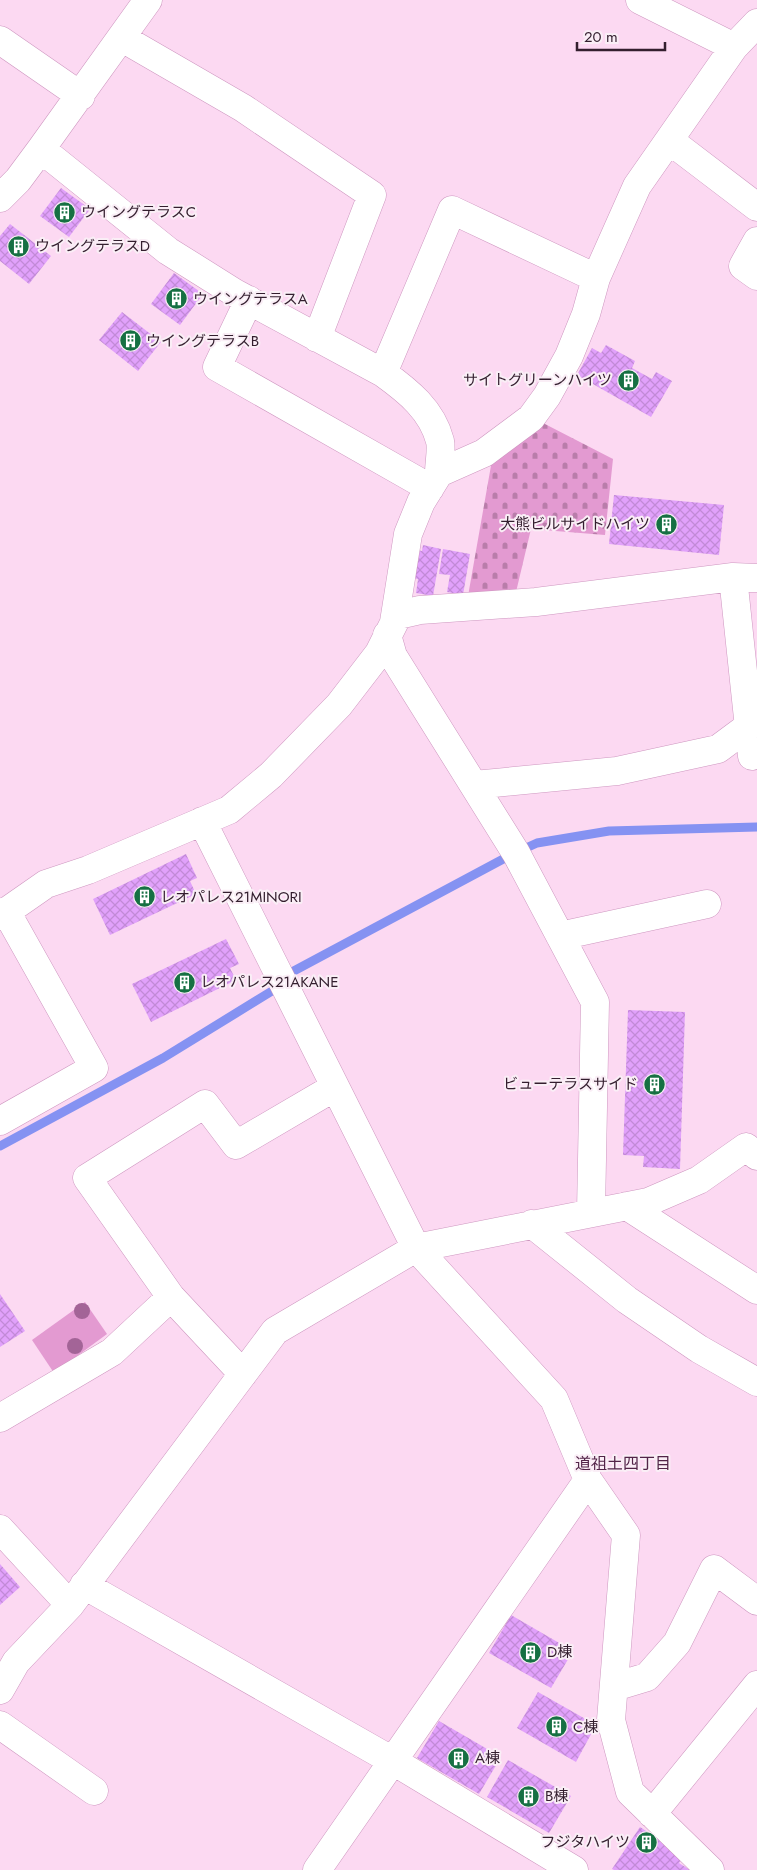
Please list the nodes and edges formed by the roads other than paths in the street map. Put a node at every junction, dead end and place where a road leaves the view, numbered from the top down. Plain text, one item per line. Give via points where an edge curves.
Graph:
1 (148, 0) edge
2 (640, 0) edge
3 (757, 24) edge
4 (122, 38) junction
5 (0, 40) edge
6 (734, 47) junction
7 (81, 96) junction
8 (669, 140) junction
9 (41, 149) junction
10 (0, 198) edge
11 (757, 207) edge
12 (757, 241) edge
13 (757, 276) edge
14 (596, 278) junction
15 (249, 300) junction
16 (317, 338) junction
17 (383, 373) junction
18 (434, 480) junction
19 (745, 577) edge
20 (391, 629) junction
21 (749, 726) junction
22 (752, 756) dead end
23 (474, 785) junction
24 (202, 821) junction
25 (707, 904) dead end
26 (3, 914) edge
27 (560, 936) junction
28 (335, 1087) junction
29 (0, 1121) edge
30 (753, 1147) edge
31 (627, 1206) junction
32 (592, 1212) junction
33 (532, 1224) junction
34 (416, 1248) junction
35 (757, 1290) edge
36 (171, 1297) junction
37 (243, 1374) junction
38 (757, 1382) edge
39 (0, 1418) edge
40 (588, 1480) junction
41 (0, 1529) edge
42 (77, 1595) junction
43 (757, 1601) edge
44 (8, 1666) edge
45 (757, 1686) edge
46 (614, 1687) junction
47 (0, 1690) edge
48 (0, 1725) edge
49 (393, 1761) junction
50 (94, 1791) dead end
51 (652, 1814) junction
52 (317, 1870) edge
53 (574, 1870) edge
54 (710, 1870) edge

1 - 4 street
2 - 6 street
3 - 6 street
4 - 7 street
4 - 16 street via 243,108 372,195
5 - 7 street
6 - 8 street
7 - 9 street
8 - 11 street
8 - 14 street via 636,186
9 - 10 street
9 - 15 street via 168,250
12 - 13 street via 743,266
14 - 17 street via 452,210
14 - 18 street via 569,356 532,418 484,453
15 - 16 street
15 - 18 street via 217,367
16 - 17 street
17 - 18 street via 418,400 434,423 440,443
18 - 20 street via 408,534
19 - 20 street via 536,602 420,610 398,614
19 - 21 street
20 - 23 street via 393,656
20 - 24 street via 379,653 339,705 271,775 230,810
21 - 22 street
21 - 23 street via 718,749 617,771
23 - 27 street via 516,853
24 - 26 street via 88,870 46,884
24 - 28 street
25 - 27 street
26 - 29 street via 94,1068
27 - 32 street via 595,1002
28 - 34 street
28 - 36 street via 236,1145 204,1104 87,1178
30 - 31 street via 699,1180 648,1202
31 - 32 street
31 - 35 street
32 - 33 street
33 - 34 street
33 - 38 street via 627,1300 699,1349
34 - 37 street via 275,1331
34 - 40 street via 554,1399
36 - 37 street
36 - 39 street via 112,1352
37 - 42 street
40 - 46 street via 626,1535
40 - 49 street
41 - 42 street
42 - 44 street
42 - 49 street
43 - 46 street via 714,1569 677,1643 647,1677
44 - 47 street
45 - 51 street
46 - 51 street via 611,1720 630,1792
48 - 50 street
49 - 52 street
49 - 53 street
51 - 54 street

